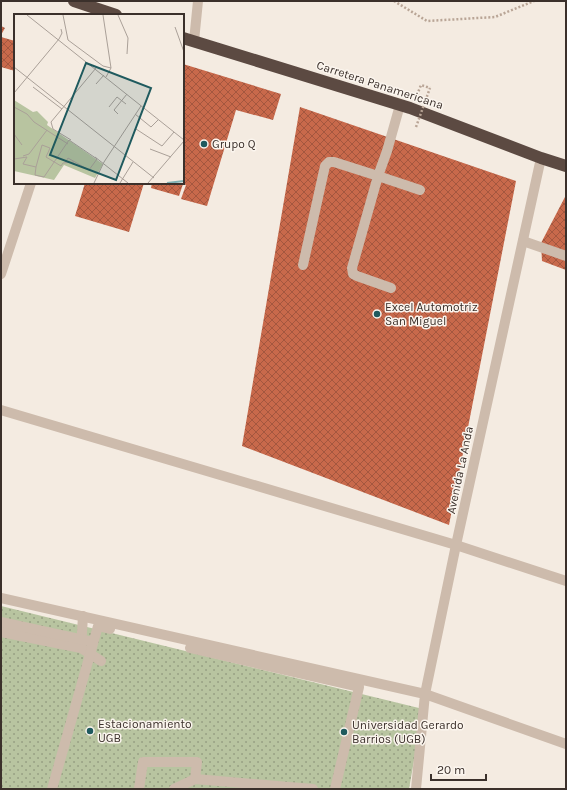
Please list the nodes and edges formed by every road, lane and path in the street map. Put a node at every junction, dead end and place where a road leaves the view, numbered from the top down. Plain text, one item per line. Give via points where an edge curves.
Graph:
1 (74, 1) edge
2 (198, 1) edge
3 (394, 1) edge
4 (534, 1) edge
5 (87, 10) edge
6 (110, 14) edge
7 (188, 40) edge
8 (430, 88) dead end
9 (400, 105) junction
10 (416, 127) dead end
11 (542, 158) junction
12 (566, 166) edge
13 (378, 176) junction
14 (31, 184) edge
15 (420, 190) dead end
16 (523, 241) junction
17 (566, 256) edge
18 (303, 265) dead end
19 (1, 274) edge
20 (391, 288) dead end
21 (1, 410) edge
22 (456, 545) junction
23 (566, 581) edge
24 (1, 598) edge
25 (83, 616) junction
26 (1, 622) edge
27 (1, 632) edge
28 (93, 642) junction
29 (81, 644) junction
30 (90, 654) junction
31 (101, 661) dead end
32 (425, 694) junction
33 (566, 744) edge
34 (196, 779) junction
35 (52, 789) edge
36 (139, 789) edge
37 (174, 789) edge
38 (313, 789) edge
39 (335, 789) edge
40 (416, 789) edge

1 - 5 highway
2 - 7 street
3 - 4 path via 427,22 495,17
5 - 6 highway
7 - 9 highway, Carretera Panamericana
8 - 10 path, bridge
9 - 11 highway, Carretera Panamericana
9 - 13 street
11 - 12 highway, Carretera Panamericana
11 - 16 street, Avenida La Anda
13 - 15 street
13 - 18 street via 334,162 325,166
13 - 20 street via 352,268 353,274
14 - 19 street
16 - 17 street
16 - 22 street, Avenida La Anda
21 - 22 street
22 - 23 street
22 - 32 street, Avenida La Anda
24 - 25 street
25 - 29 street
25 - 32 street
26 - 29 street
27 - 29 street
28 - 29 street
28 - 30 street
28 - 39 street via 98,626 359,687
29 - 30 street
30 - 31 street
30 - 35 street
32 - 33 street
32 - 40 street, Avenida La Anda
34 - 36 street via 197,762 143,762
34 - 37 street
34 - 38 street

